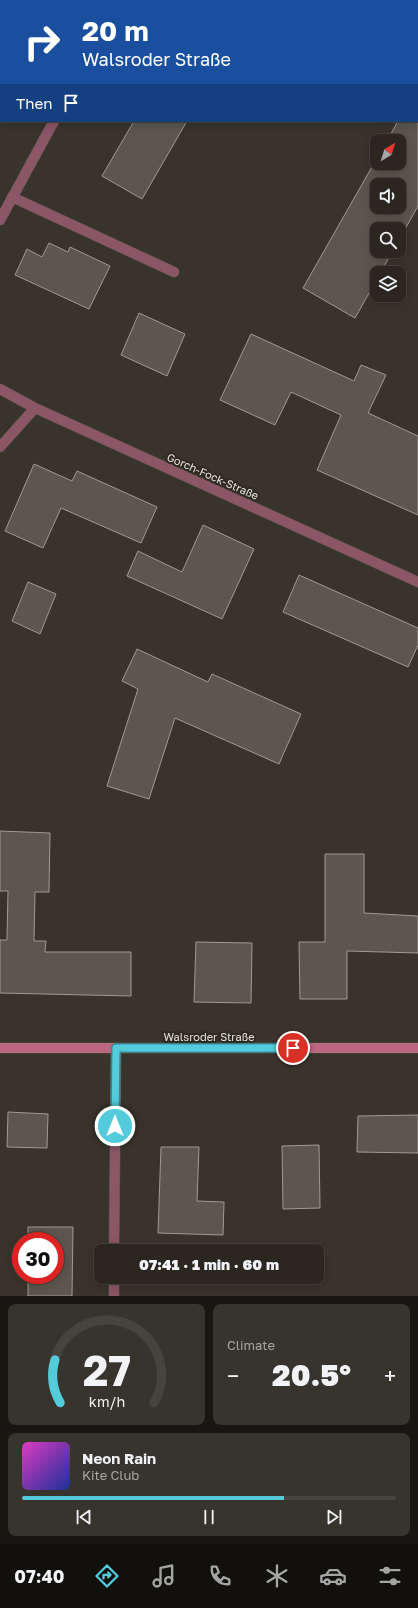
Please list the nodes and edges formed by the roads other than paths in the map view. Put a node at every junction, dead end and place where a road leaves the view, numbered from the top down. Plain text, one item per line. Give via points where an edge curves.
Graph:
1 (53, 122) edge
2 (12, 197) junction
3 (0, 220) edge
4 (174, 272) dead end
5 (0, 389) edge
6 (35, 408) junction
7 (0, 447) edge
8 (418, 582) edge
9 (0, 1048) edge
10 (116, 1048) junction
11 (418, 1048) edge
12 (114, 1244) edge
13 (114, 1284) edge
14 (114, 1296) edge

1 - 2 street
2 - 3 street
2 - 4 street
5 - 6 street, Gorch-Fock-Straße
6 - 7 street
6 - 8 street, Gorch-Fock-Straße
9 - 10 main road, Walsroder Straße
10 - 11 main road, Walsroder Straße
10 - 12 street
13 - 14 street

